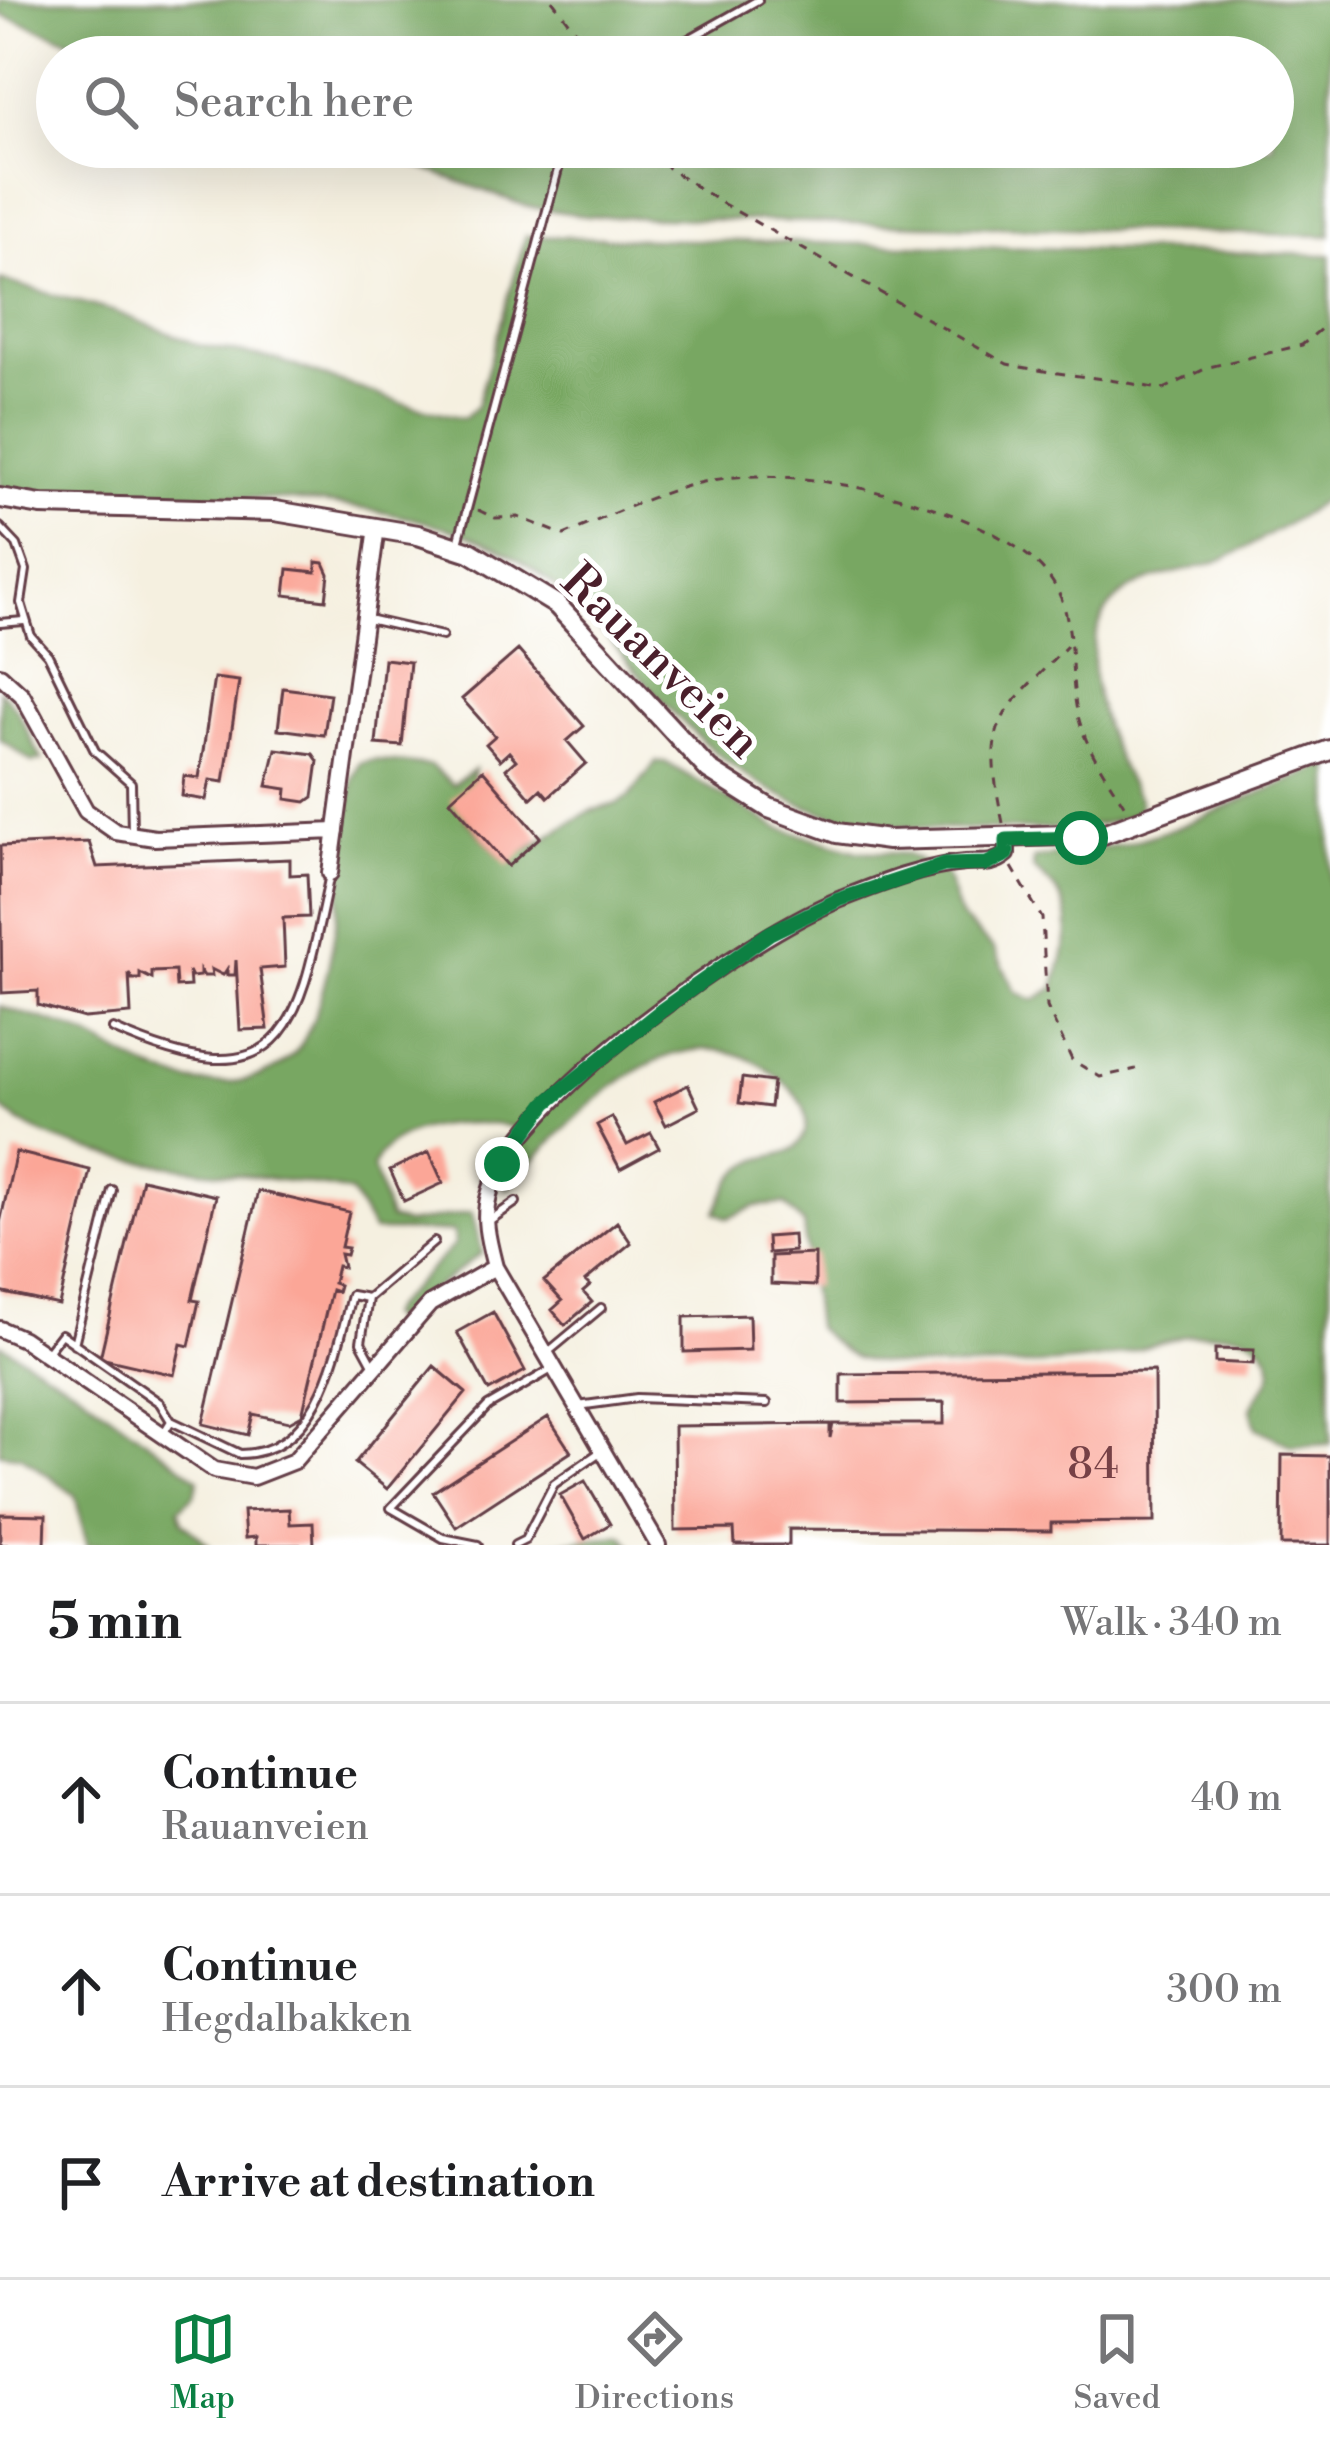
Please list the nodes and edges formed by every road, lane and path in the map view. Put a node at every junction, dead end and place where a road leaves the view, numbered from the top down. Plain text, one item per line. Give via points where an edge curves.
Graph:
1 (552, 0) edge
2 (758, 0) edge
3 (579, 36) edge
4 (694, 36) edge
5 (559, 168) edge
6 (668, 168) edge
7 (1330, 321) edge
8 (0, 498) edge
9 (471, 507) junction
10 (0, 527) edge
11 (376, 527) junction
12 (457, 547) junction
13 (364, 618) junction
14 (24, 622) junction
15 (0, 623) edge
16 (442, 636) dead end
17 (1068, 645) junction
18 (0, 675) edge
19 (1330, 750) edge
20 (1137, 825) junction
21 (336, 831) junction
22 (132, 836) junction
23 (1007, 847) junction
24 (330, 873) joint
25 (113, 1029) dead end
26 (1136, 1069) dead end
27 (112, 1190) dead end
28 (516, 1202) dead end
29 (486, 1222) junction
30 (434, 1242) dead end
31 (495, 1267) junction
32 (368, 1298) junction
33 (601, 1308) dead end
34 (0, 1329) edge
35 (74, 1343) junction
36 (45, 1354) junction
37 (551, 1360) junction
38 (376, 1366) junction
39 (767, 1403) dead end
40 (578, 1406) junction
41 (171, 1421) junction
42 (161, 1437) junction
43 (603, 1450) junction
44 (478, 1545) edge
45 (514, 1545) edge
46 (658, 1545) edge

1 - 3 path
2 - 4 lane
5 - 9 lane
6 - 7 path via 1007,364 1050,374 1108,376 1162,390 1209,367 1302,345
8 - 11 main road, Rauanveien via 235,508
9 - 12 lane
9 - 17 path via 564,535 628,504 731,477 780,475 882,492 999,537 1041,569 1065,611
10 - 14 lane via 26,570
11 - 12 main road, Rauanveien
11 - 13 street
12 - 23 main road, Rauanveien via 557,605 695,757 769,808 858,836
13 - 16 lane
13 - 21 street
14 - 15 lane
14 - 22 lane via 95,752 131,783
17 - 20 path via 1085,739
17 - 23 path via 998,722 993,773
18 - 22 street via 22,695 86,811
19 - 20 main road, Rauanveien
20 - 23 main road, Rauanveien
21 - 22 street
21 - 24 street
23 - 26 path via 1042,918 1044,999 1072,1060 1100,1077
23 - 29 street via 987,864 944,865 770,933 546,1103 502,1164
24 - 25 lane via 311,975 274,1042 252,1054 200,1059
27 - 35 lane
28 - 29 lane
29 - 31 street
30 - 32 lane
31 - 37 street
31 - 38 street via 430,1304
32 - 38 lane via 362,1342
32 - 41 lane via 351,1295 331,1378 285,1438 240,1454
33 - 37 lane
34 - 36 street
35 - 36 lane via 61,1334
35 - 41 lane via 160,1403
36 - 42 street
37 - 40 street
37 - 44 lane via 488,1406 391,1508 432,1533
38 - 42 street via 294,1461 272,1472 236,1478
39 - 40 lane via 638,1399
40 - 43 street
41 - 42 lane
43 - 45 lane via 554,1484 525,1540
43 - 46 street

